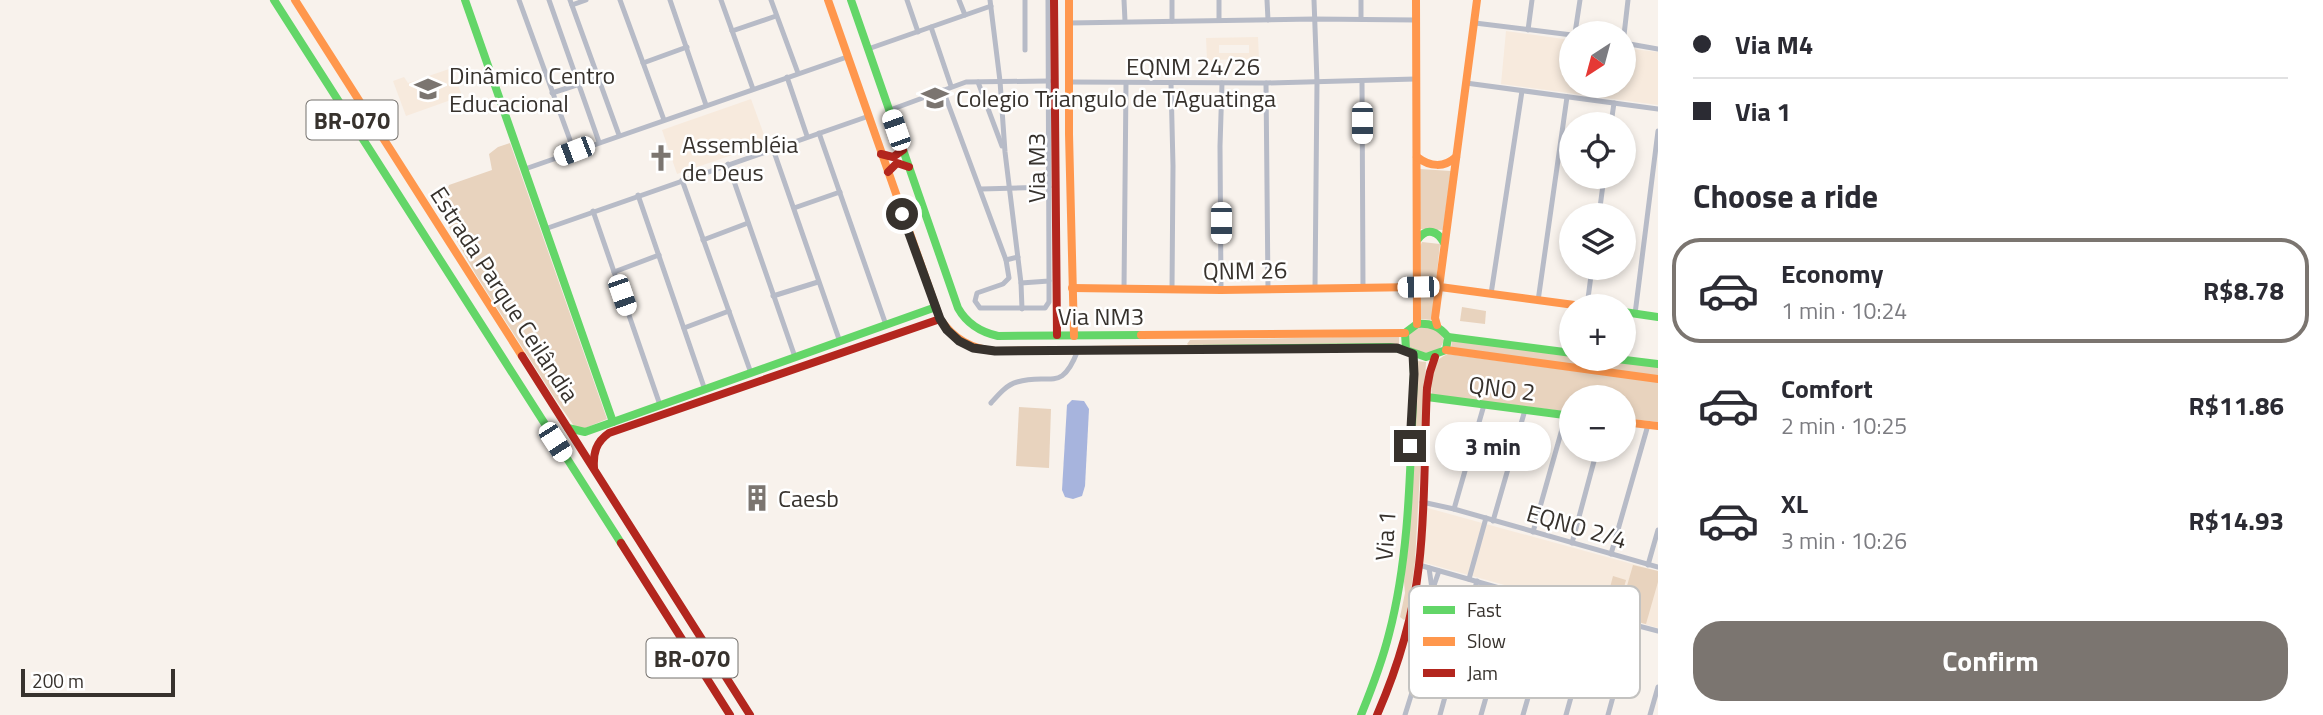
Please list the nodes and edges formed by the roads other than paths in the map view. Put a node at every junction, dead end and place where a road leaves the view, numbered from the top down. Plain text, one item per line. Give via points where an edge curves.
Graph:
1 (274, 0) edge
2 (295, 0) edge
3 (465, 0) edge
4 (519, 0) edge
5 (549, 0) edge
6 (586, 0) edge
7 (620, 0) edge
8 (670, 0) edge
9 (721, 0) edge
10 (771, 0) edge
11 (828, 0) edge
12 (851, 0) edge
13 (907, 0) edge
14 (959, 0) edge
15 (1025, 0) edge
16 (1048, 0) edge
17 (1054, 0) edge
18 (1068, 0) edge
19 (1124, 0) edge
20 (1172, 0) edge
21 (1219, 0) edge
22 (1268, 0) edge
23 (1314, 0) edge
24 (1361, 0) edge
25 (1416, 0) edge
26 (1477, 0) edge
27 (1532, 0) edge
28 (1580, 0) edge
29 (1628, 0) edge
30 (571, 3) edge
31 (991, 3) edge
32 (965, 15) junction
33 (776, 16) junction
34 (1314, 19) junction
35 (1361, 19) junction
36 (1219, 20) junction
37 (1268, 20) junction
38 (1415, 20) junction
39 (1125, 21) junction
40 (1172, 21) junction
41 (1576, 21) edge
42 (1626, 21) edge
43 (1069, 23) junction
44 (1475, 23) junction
45 (930, 27) junction
46 (1528, 30) junction
47 (732, 31) junction
48 (918, 32) junction
49 (1559, 33) edge
50 (1636, 45) edge
51 (687, 47) junction
52 (1658, 48) edge
53 (868, 49) junction
54 (1025, 50) dead end
55 (847, 57) junction
56 (642, 63) junction
57 (798, 73) junction
58 (788, 77) junction
59 (598, 78) junction
60 (1415, 79) junction
61 (1000, 80) junction
62 (1052, 81) junction
63 (1362, 81) junction
64 (978, 82) junction
65 (1070, 82) junction
66 (1317, 82) junction
67 (1171, 83) junction
68 (1222, 83) junction
69 (1266, 83) junction
70 (1466, 83) junction
71 (1126, 84) junction
72 (578, 85) junction
73 (951, 86) junction
74 (753, 89) junction
75 (943, 90) junction
76 (1522, 91) junction
77 (552, 93) junction
78 (1559, 96) edge
79 (1567, 98) edge
80 (1575, 98) edge
81 (1614, 103) junction
82 (706, 105) junction
83 (1658, 109) edge
84 (890, 110) junction
85 (1613, 112) edge
86 (869, 116) junction
87 (664, 120) junction
88 (1658, 131) edge
89 (819, 133) junction
90 (1069, 134) junction
91 (619, 135) junction
92 (1056, 135) junction
93 (807, 136) junction
94 (599, 142) junction
95 (773, 149) junction
96 (903, 150) junction
97 (574, 151) junction
98 (1005, 152) junction
99 (881, 154) junction
100 (1456, 157) junction
101 (1417, 158) junction
102 (728, 164) junction
103 (909, 167) junction
104 (525, 169) junction
105 (888, 172) junction
106 (682, 180) junction
107 (1048, 187) junction
108 (981, 189) junction
109 (1010, 189) junction
110 (840, 192) junction
111 (638, 195) junction
112 (793, 208) junction
113 (593, 211) junction
114 (748, 223) junction
115 (545, 229) junction
116 (444, 233) junction
117 (703, 240) junction
118 (1417, 240) junction
119 (428, 241) junction
120 (1444, 246) junction
121 (659, 255) junction
122 (1018, 257) junction
123 (1006, 260) junction
124 (614, 272) junction
125 (1049, 281) junction
126 (818, 282) junction
127 (1021, 284) junction
128 (1418, 287) junction
129 (1440, 287) junction
130 (1072, 288) junction
131 (1315, 288) junction
132 (1363, 288) junction
133 (1124, 289) junction
134 (1172, 289) junction
135 (1268, 289) junction
136 (1221, 290) junction
137 (1492, 294) junction
138 (773, 296) junction
139 (1538, 301) junction
140 (1559, 303) edge
141 (1636, 306) edge
142 (936, 307) junction
143 (1073, 308) junction
144 (1022, 309) junction
145 (1057, 310) junction
146 (729, 311) junction
147 (1636, 314) edge
148 (1658, 317) edge
149 (907, 318) junction
150 (940, 319) junction
151 (1417, 324) junction
152 (886, 325) junction
153 (1437, 325) junction
154 (684, 328) junction
155 (911, 329) junction
156 (1405, 333) junction
157 (1057, 335) junction
158 (1074, 335) junction
159 (1170, 335) junction
160 (1189, 335) junction
161 (1017, 336) junction
162 (1035, 336) junction
163 (1448, 337) junction
164 (840, 342) junction
165 (1169, 349) junction
166 (1188, 349) junction
167 (1037, 350) junction
168 (1078, 350) junction
169 (1446, 350) junction
170 (1013, 351) junction
171 (1559, 351) edge
172 (1410, 352) junction
173 (1435, 357) junction
174 (795, 358) junction
175 (1636, 361) edge
176 (1658, 364) edge
177 (751, 373) junction
178 (1658, 379) edge
179 (705, 390) junction
180 (1427, 397) junction
181 (991, 403) dead end
182 (660, 405) junction
183 (1484, 405) junction
184 (1525, 410) junction
185 (1559, 415) edge
186 (1636, 424) edge
187 (1648, 425) junction
188 (1658, 426) edge
189 (609, 427) junction
190 (568, 428) junction
191 (1559, 448) edge
192 (1594, 462) edge
193 (594, 468) junction
194 (1421, 502) junction
195 (1454, 509) junction
196 (1486, 518) junction
197 (1493, 521) junction
198 (1658, 530) edge
199 (1533, 532) junction
200 (1572, 542) junction
201 (1611, 554) junction
202 (1419, 565) junction
203 (1648, 565) junction
204 (1658, 567) edge
205 (1429, 568) junction
206 (1439, 571) junction
207 (1469, 579) junction
208 (1401, 580) junction
209 (1476, 582) junction
210 (1415, 586) edge
211 (1431, 586) edge
212 (1434, 586) edge
213 (1475, 586) edge
214 (1492, 586) edge
215 (671, 591) junction
216 (657, 599) junction
217 (1409, 620) joint
218 (1640, 626) edge
219 (1658, 631) edge
220 (1404, 639) junction
221 (1380, 668) junction
222 (1658, 687) edge
223 (1410, 698) edge
224 (1445, 698) edge
225 (1486, 698) edge
226 (1528, 698) edge
227 (1571, 698) edge
228 (1613, 698) edge
229 (730, 715) edge
230 (750, 715) edge
231 (1361, 715) edge
232 (1377, 715) edge
233 (1405, 715) edge
234 (1440, 715) edge
235 (1481, 715) edge
236 (1523, 715) edge
237 (1566, 715) edge
238 (1608, 715) edge
239 (1650, 715) edge

1 - 119 main road, Estrada Parque Ceilândia / BR-070
2 - 116 main road, Estrada Parque Ceilândia / BR-070
3 - 104 main road
4 - 77 street
5 - 72 street
6 - 30 street
7 - 56 street
8 - 51 street
9 - 47 street
10 - 33 street
11 - 55 main road, Via NM3
12 - 53 main road, Via NM3
13 - 48 street
14 - 32 street
15 - 54 street
16 - 62 street
17 - 62 main road, Via M3
18 - 43 main road
19 - 39 street
20 - 40 street
21 - 36 street
22 - 37 street
23 - 34 street
24 - 35 street
25 - 38 main road
26 - 44 main road
27 - 46 street
28 - 41 street
29 - 42 street
30 - 59 street
31 - 32 street
31 - 61 street
32 - 45 street
33 - 47 street
33 - 57 street
34 - 35 street, EQNM 24/26
34 - 37 street, EQNM 24/26
34 - 66 street
35 - 38 street, EQNM 24/26
36 - 37 street, EQNM 24/26
36 - 40 street, EQNM 24/26
38 - 60 main road
39 - 40 street, EQNM 24/26
39 - 43 street, EQNM 24/26
43 - 65 main road
44 - 46 street
44 - 70 main road
45 - 48 street
45 - 73 street
46 - 49 street
47 - 74 street
48 - 53 street
50 - 52 street
51 - 56 street
51 - 82 street
53 - 84 main road, Via NM3
55 - 57 street
55 - 86 main road, Via NM3
56 - 87 street
57 - 58 street
58 - 74 street
58 - 93 street
59 - 72 street
59 - 91 street
60 - 63 street, EQNM 24/26
60 - 101 main road
61 - 62 street
61 - 64 street
61 - 98 street
62 - 92 main road, Via M3
62 - 107 street
63 - 66 street, EQNM 24/26
63 - 132 street
64 - 73 street
64 - 98 street
65 - 71 street, EQNM 24/26
65 - 90 main road
66 - 69 street, EQNM 24/26
66 - 131 street
67 - 68 street, EQNM 24/26
67 - 71 street, EQNM 24/26
67 - 134 street
68 - 69 street, EQNM 24/26
68 - 136 street
69 - 135 street
70 - 76 street
70 - 100 main road
71 - 133 street
72 - 77 street
72 - 94 street
73 - 75 street
74 - 82 street
75 - 84 street
75 - 108 street
76 - 78 street
76 - 137 street
77 - 97 street
79 - 139 street
80 - 81 street
81 - 83 street
81 - 85 street
82 - 87 street
84 - 96 main road, Via NM3
86 - 89 street
86 - 99 main road, Via NM3
87 - 91 street
88 - 141 street
89 - 93 street
89 - 110 street
90 - 92 main road via 1062,139
90 - 130 main road
91 - 94 street
92 - 145 main road, Via M3
93 - 95 street
94 - 97 street
95 - 102 street
95 - 112 street
96 - 99 main road via 893,157
96 - 103 main road, Via NM3
97 - 104 street
98 - 109 street
99 - 105 main road, Via NM3
100 - 101 main road via 1441,165
100 - 120 main road
101 - 118 main road
102 - 106 street
102 - 114 street
103 - 105 main road via 898,163
103 - 161 main road, Via NM3 via 960,312 984,332
104 - 115 main road
105 - 142 main road, Via NM3
106 - 111 street
106 - 117 street
107 - 109 street
107 - 125 street
108 - 109 street
108 - 123 street
109 - 122 street
110 - 112 street
110 - 152 street
111 - 113 street
111 - 121 street
112 - 126 street
113 - 115 street
113 - 124 street
114 - 117 street
114 - 138 street
115 - 189 main road
116 - 119 main road via 430,230
116 - 190 main road, Estrada Parque Ceilândia / BR-070
117 - 146 street
118 - 120 main road via 1423,233 1435,231
118 - 128 main road
119 - 216 main road, Estrada Parque Ceilândia / BR-070
120 - 129 main road
121 - 124 street
121 - 154 street
122 - 123 street
122 - 127 street
123 - 144 street via 1007,280 980,291 975,301 985,309
124 - 182 street
125 - 127 street
125 - 144 street via 1047,306
126 - 138 street
126 - 164 street
127 - 144 street
128 - 132 main road, QNM 26
128 - 151 main road
129 - 137 main road
129 - 153 main road
130 - 133 main road, QNM 26
130 - 143 main road
131 - 132 main road, QNM 26
131 - 135 main road, QNM 26
133 - 134 main road, QNM 26
134 - 136 main road, QNM 26
135 - 136 main road, QNM 26
137 - 139 main road
138 - 174 street
139 - 140 main road
142 - 149 main road
142 - 150 main road, Via NM3
143 - 145 main road via 1065,313
143 - 158 main road
145 - 157 main road, Via M3
146 - 154 street
146 - 177 street
147 - 148 main road
149 - 152 main road
149 - 155 main road
150 - 155 main road
150 - 170 main road, Via NM3 via 953,336 973,348
151 - 153 main road
151 - 156 main road
152 - 164 main road
153 - 163 main road
154 - 179 street
155 - 189 main road
156 - 160 main road, Via NM3
156 - 172 main road
157 - 158 main road, Via NM3
157 - 162 main road, Via NM3
158 - 159 main road, Via NM3
159 - 160 main road, Via NM3
159 - 165 main road via 1173,346
160 - 166 main road via 1183,344
161 - 162 main road, Via NM3
161 - 170 main road via 1019,343
162 - 167 main road via 1032,344
163 - 169 main road
163 - 171 main road
164 - 174 main road
165 - 166 main road, Via NM3
165 - 168 main road, Via NM3
166 - 172 main road, Via NM3 via 1390,347
167 - 168 main road, Via NM3
167 - 170 main road, Via NM3
168 - 181 street via 1064,376 1016,382
169 - 173 main road
169 - 178 main road
172 - 173 main road
172 - 208 main road, Via 1 via 1414,374
173 - 180 main road, Via 1
174 - 177 main road
175 - 176 main road
177 - 179 main road
179 - 182 main road
180 - 183 main road, QNO 2
180 - 194 main road, Via 1
182 - 189 main road
183 - 184 main road, QNO 2
183 - 195 street
184 - 185 main road, QNO 2
184 - 197 street
186 - 187 main road
187 - 188 main road
187 - 201 street
189 - 190 main road via 580,433
189 - 193 main road via 597,443
190 - 193 main road, Estrada Parque Ceilândia / BR-070
191 - 199 street
192 - 200 street
193 - 215 main road, Estrada Parque Ceilândia / BR-070
194 - 195 street, EQNO 2/4
194 - 202 main road, Via 1
195 - 196 street, EQNO 2/4
196 - 197 street, EQNO 2/4
196 - 207 street
197 - 199 street, EQNO 2/4
198 - 203 street
199 - 200 street, EQNO 2/4
200 - 201 street, EQNO 2/4
201 - 203 street, EQNO 2/4
202 - 205 street
202 - 210 main road, Via 1
203 - 204 street, EQNO 2/4
205 - 206 street
205 - 211 street
206 - 207 street
206 - 212 street
207 - 209 street
208 - 217 main road via 1398,617 1404,623
208 - 221 main road, Via 1
209 - 213 street
209 - 214 street
215 - 216 main road via 668,600
215 - 230 main road, Estrada Parque Ceilândia / BR-070
216 - 229 main road, Estrada Parque Ceilândia / BR-070
217 - 220 main road, Via 1
218 - 219 street
220 - 221 main road via 1401,632 1394,634 1387,661
220 - 232 main road, Via 1
221 - 231 main road, Via 1
222 - 239 street
223 - 233 street
224 - 234 street
225 - 235 street
226 - 236 street
227 - 237 street
228 - 238 street

